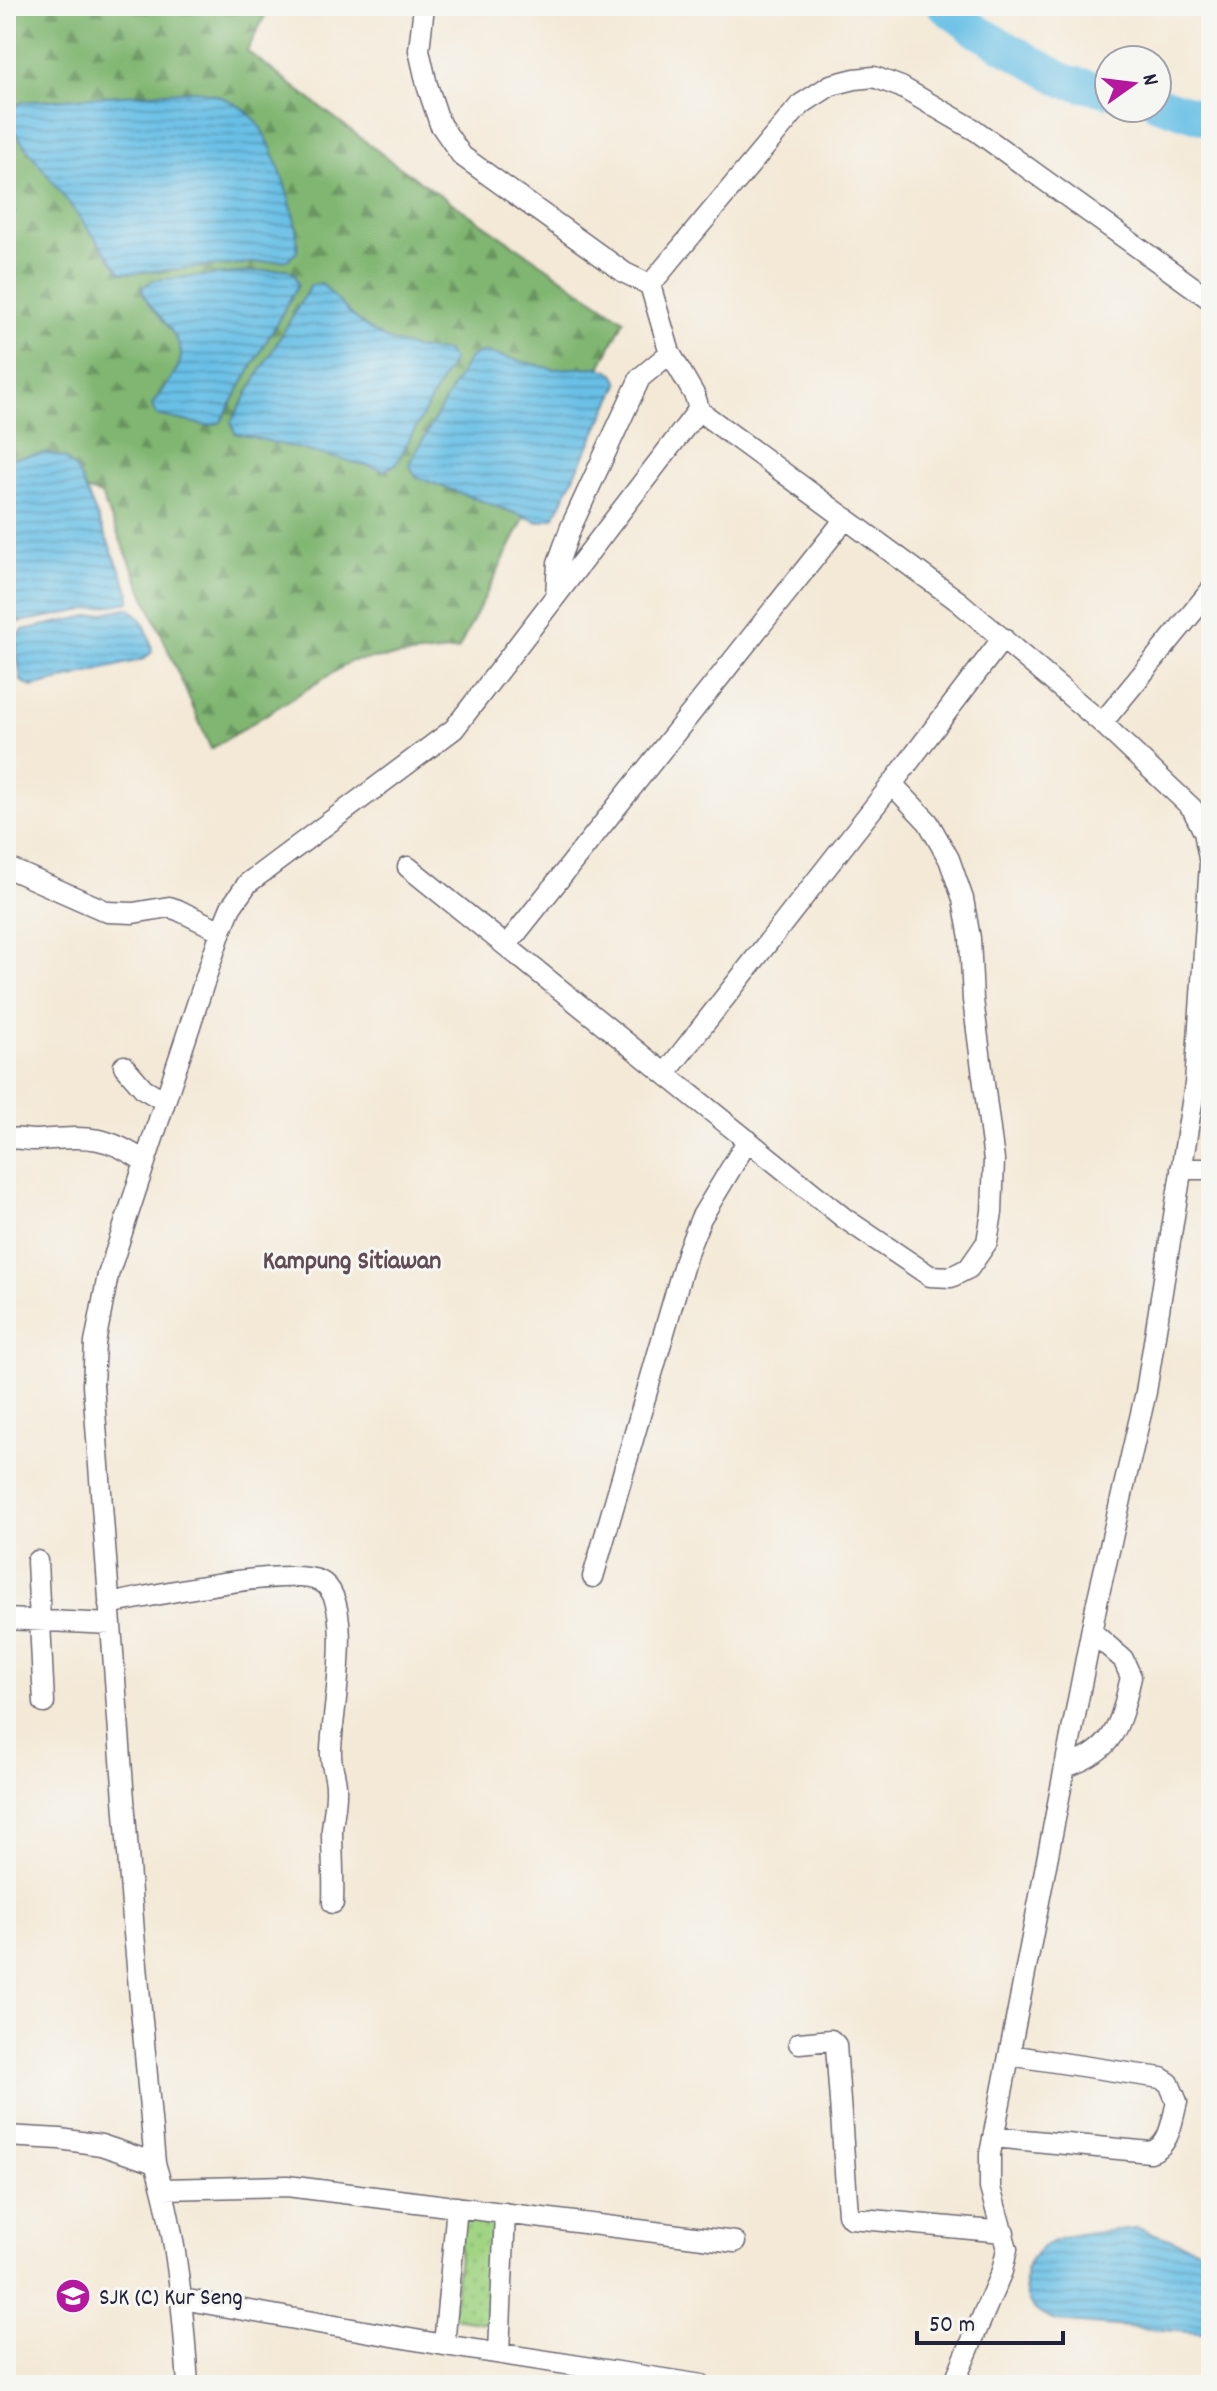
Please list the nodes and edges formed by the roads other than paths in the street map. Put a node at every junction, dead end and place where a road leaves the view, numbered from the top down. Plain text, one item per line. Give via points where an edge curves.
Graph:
1 (424, 6) edge
2 (650, 285) junction
3 (1211, 300) edge
4 (670, 353) junction
5 (698, 410) junction
6 (846, 518) junction
7 (1211, 590) edge
8 (556, 596) junction
9 (1003, 638) junction
10 (1102, 723) junction
11 (892, 784) junction
12 (6, 867) edge
13 (408, 867) dead end
14 (1210, 871) edge
15 (221, 931) junction
16 (1207, 935) edge
17 (506, 946) junction
18 (124, 1066) dead end
19 (665, 1074) junction
20 (165, 1101) junction
21 (6, 1140) edge
22 (748, 1140) junction
23 (145, 1162) junction
24 (1181, 1169) junction
25 (1211, 1169) edge
26 (37, 1561) dead end
27 (593, 1577) dead end
28 (110, 1614) junction
29 (6, 1619) edge
30 (40, 1620) junction
31 (1092, 1632) junction
32 (44, 1703) dead end
33 (1065, 1767) junction
34 (333, 1903) dead end
35 (799, 2043) dead end
36 (1009, 2055) junction
37 (6, 2136) edge
38 (993, 2137) junction
39 (155, 2163) junction
40 (163, 2189) junction
41 (457, 2207) junction
42 (505, 2213) junction
43 (1004, 2232) junction
44 (735, 2242) dead end
45 (182, 2299) junction
46 (444, 2345) junction
47 (499, 2353) junction
48 (188, 2385) edge
49 (702, 2385) edge
50 (953, 2385) edge

1 - 2 street via 419,50 427,85 440,124 462,156 625,273
2 - 3 street via 800,105 831,85 874,77 975,130
2 - 4 street
4 - 5 street
4 - 8 street via 640,378 571,527 558,563
5 - 6 street
5 - 8 street
6 - 9 street
6 - 17 street
7 - 10 street
8 - 15 street via 454,729 248,883
9 - 10 street
9 - 11 street
10 - 14 street via 1192,808 1204,832
11 - 19 street
11 - 22 street via 928,822 963,899 994,1160 987,1242 969,1268 951,1277 930,1276 844,1218
12 - 15 street via 108,912 169,907
13 - 17 street
14 - 16 street
15 - 20 street
16 - 24 street via 1195,1084
17 - 19 street
18 - 20 street via 144,1089
19 - 22 street
20 - 23 street
21 - 23 street via 98,1138
22 - 27 street via 688,1250
23 - 28 street via 108,1275 95,1343 93,1385
24 - 25 street
24 - 31 street via 1146,1392
26 - 30 street
28 - 30 street
28 - 34 street via 193,1588 282,1578 317,1580 332,1593 340,1633 331,1753 336,1789
28 - 39 street
29 - 30 street
30 - 32 street
31 - 33 street
31 - 33 street via 1123,1659 1131,1677 1115,1735 1099,1752
33 - 36 street
35 - 43 street via 831,2040 836,2045 851,2218
36 - 38 street
36 - 38 street via 1161,2078 1177,2102 1164,2145 1150,2152
37 - 39 street via 101,2145
38 - 43 street via 990,2188
39 - 40 street
40 - 41 street via 287,2186
40 - 45 street
41 - 42 street
41 - 46 street
42 - 44 street
42 - 47 street
43 - 50 street via 1002,2271
45 - 46 street
45 - 48 street
46 - 47 street
47 - 49 street

